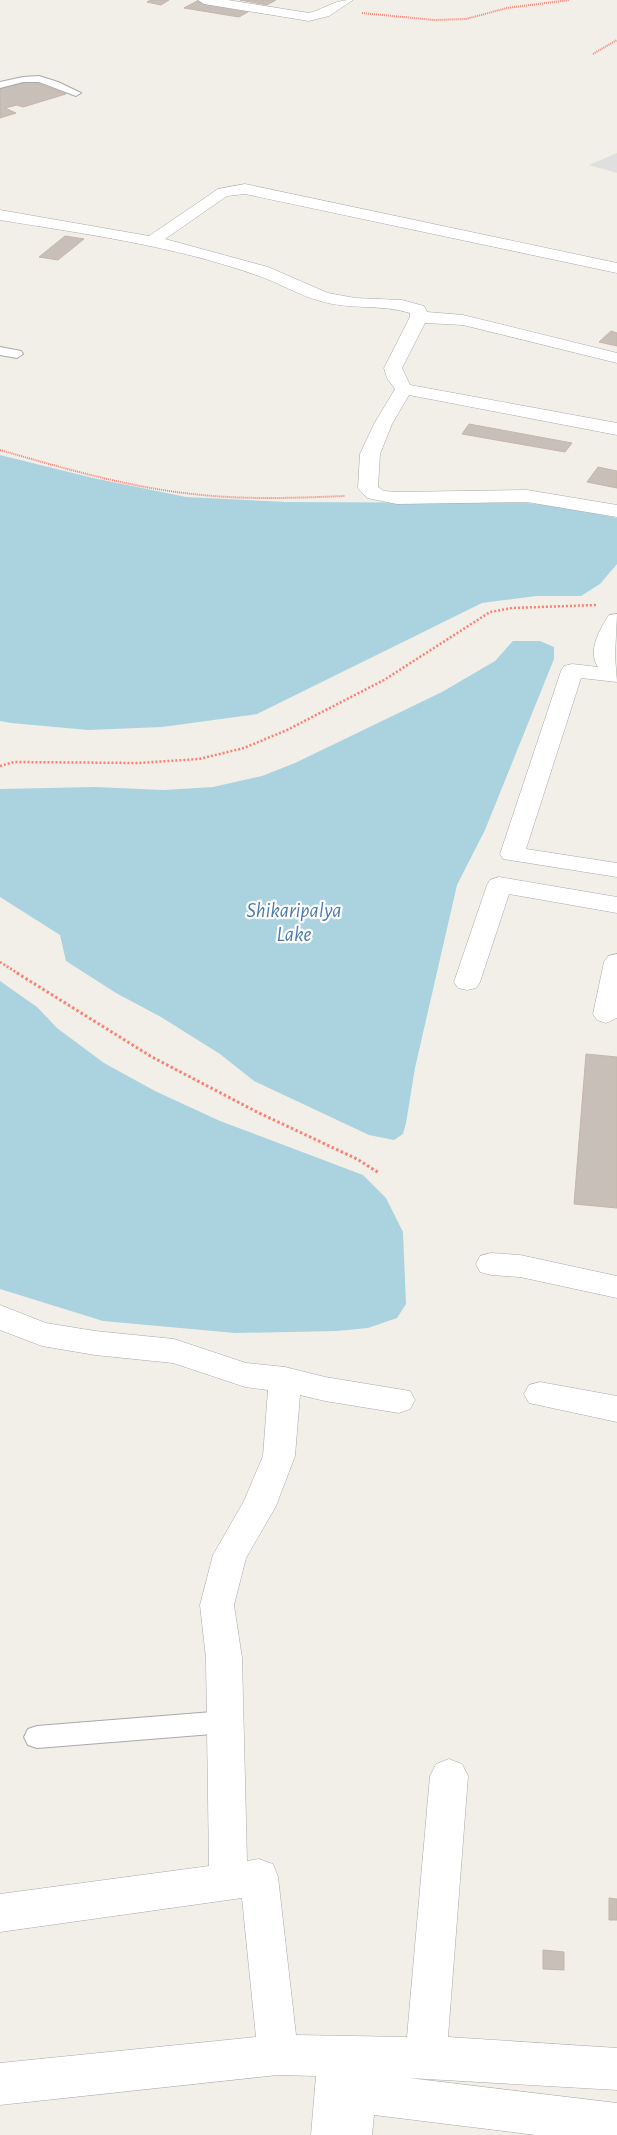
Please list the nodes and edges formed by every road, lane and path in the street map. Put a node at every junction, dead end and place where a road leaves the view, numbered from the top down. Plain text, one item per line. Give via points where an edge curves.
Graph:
1 (204, 0) edge
2 (347, 0) edge
3 (569, 0) edge
4 (232, 2) edge
5 (324, 13) junction
6 (617, 40) edge
7 (593, 54) dead end
8 (0, 85) edge
9 (76, 93) dead end
10 (0, 215) edge
11 (152, 241) junction
12 (617, 268) edge
13 (419, 317) junction
14 (0, 351) edge
15 (17, 354) dead end
16 (617, 358) edge
17 (404, 388) junction
18 (617, 429) edge
19 (0, 450) edge
20 (370, 492) junction
21 (617, 511) edge
22 (600, 605) dead end
23 (617, 620) edge
24 (617, 674) edge
25 (0, 766) edge
26 (512, 854) junction
27 (617, 870) edge
28 (499, 885) junction
29 (617, 905) edge
30 (0, 962) edge
31 (617, 962) edge
32 (467, 982) dead end
33 (606, 1014) dead end
34 (379, 1173) dead end
35 (491, 1264) dead end
36 (617, 1287) edge
37 (0, 1317) edge
38 (285, 1379) junction
39 (540, 1394) dead end
40 (399, 1400) dead end
41 (617, 1409) edge
42 (225, 1722) junction
43 (37, 1737) dead end
44 (449, 1776) dead end
45 (228, 1881) junction
46 (0, 1913) edge
47 (278, 2055) junction
48 (338, 2056) junction
49 (415, 2057) junction
50 (617, 2069) edge
51 (0, 2084) edge
52 (398, 2097) junction
53 (617, 2124) edge
54 (332, 2135) edge
55 (351, 2135) edge

1 - 4 street
2 - 5 street
3 - 5 path via 507,8 466,19
4 - 5 street via 294,16
6 - 7 path
8 - 9 lane via 24,78 38,78
10 - 11 street
11 - 12 street via 223,192 245,189
11 - 13 street via 262,271 324,297 415,308
13 - 16 street via 463,320
13 - 17 street via 392,368
14 - 15 lane
17 - 18 street
17 - 20 street via 370,454
19 - 20 path via 170,491 265,498 350,496
20 - 21 street via 376,496 397,498 527,496
22 - 25 path via 512,608 490,612 384,680 287,730 244,748 199,759 138,763 14,762
23 - 24 street via 603,649 603,659
24 - 26 street via 572,671
26 - 27 street
26 - 28 street
28 - 29 street
28 - 32 street
30 - 34 path via 152,1057
31 - 33 street
35 - 36 street via 520,1266
37 - 38 street via 42,1334 174,1351 245,1375
38 - 40 street via 325,1389
38 - 42 street via 278,1456 259,1506 230,1555 216,1605 224,1658
39 - 41 street
42 - 43 lane
42 - 45 street
44 - 49 street
45 - 46 street
45 - 47 street via 259,1877
47 - 48 street
47 - 51 street
48 - 49 street
48 - 54 street
49 - 50 street
49 - 52 street
52 - 53 street
52 - 55 street via 355,2092

